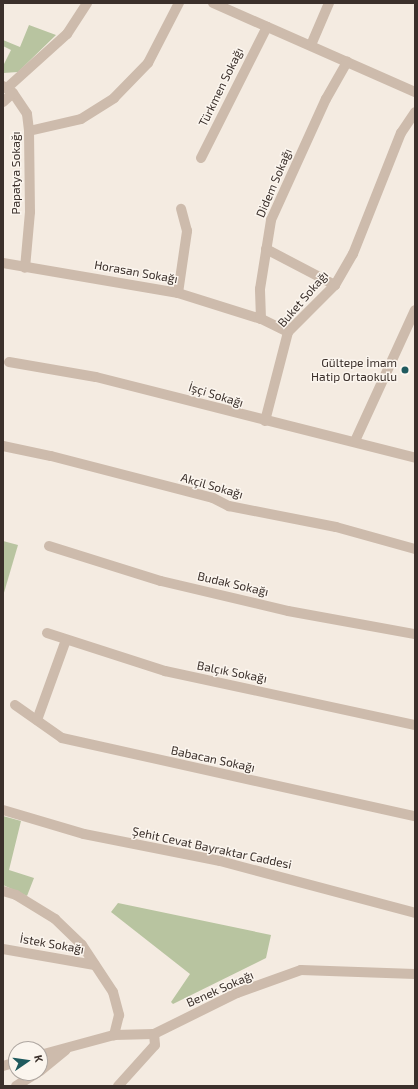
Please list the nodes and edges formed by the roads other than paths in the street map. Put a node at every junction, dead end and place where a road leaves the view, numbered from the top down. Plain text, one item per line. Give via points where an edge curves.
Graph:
1 (87, 3) edge
2 (179, 3) edge
3 (212, 3) edge
4 (329, 3) edge
5 (267, 28) junction
6 (312, 45) junction
7 (347, 62) junction
8 (8, 89) edge
9 (415, 92) edge
10 (3, 102) edge
11 (415, 112) edge
12 (29, 131) junction
13 (201, 158) dead end
14 (182, 209) dead end
15 (266, 250) junction
16 (3, 263) edge
17 (25, 268) junction
18 (335, 285) junction
19 (178, 292) junction
20 (415, 310) edge
21 (261, 319) junction
22 (288, 332) junction
23 (9, 362) dead end
24 (265, 421) junction
25 (355, 441) junction
26 (3, 446) edge
27 (415, 458) edge
28 (48, 546) dead end
29 (415, 549) edge
30 (47, 633) dead end
31 (415, 634) edge
32 (66, 640) junction
33 (15, 705) dead end
34 (37, 720) junction
35 (415, 725) edge
36 (3, 810) edge
37 (415, 816) edge
38 (3, 892) edge
39 (415, 913) edge
40 (3, 949) edge
41 (95, 965) junction
42 (415, 974) edge
43 (154, 1034) junction
44 (114, 1035) junction
45 (69, 1047) junction
46 (48, 1053) edge
47 (48, 1064) edge
48 (118, 1086) edge

1 - 8 street via 67,34
2 - 12 street via 148,63 114,98 81,118
3 - 5 street
4 - 6 street
5 - 6 street
5 - 13 street, Türkmen Sokağı
6 - 7 street
7 - 9 street
7 - 15 street, Didem Sokağı via 326,99 271,220
8 - 10 street
8 - 12 street, Papatya Sokağı via 27,114
11 - 18 street, Buket Sokağı via 401,133 353,254
12 - 17 street, Papatya Sokağı via 30,212
14 - 19 street via 187,230
15 - 18 street
15 - 21 street, Didem Sokağı via 260,289
16 - 17 street, Horasan Sokağı
17 - 19 street, Horasan Sokağı
18 - 22 street, Buket Sokağı
19 - 21 street, Horasan Sokağı
20 - 25 street
21 - 22 street
22 - 24 street, Buket Sokağı
23 - 24 street, İşçi Sokağı via 96,377 197,401
24 - 25 street, İşçi Sokağı
25 - 27 street, İşçi Sokağı
26 - 29 street, Akçil Sokağı via 213,498 229,506 336,527
28 - 31 street, Budak Sokağı via 161,581 288,611
30 - 32 street, Balçık Sokağı
32 - 34 street
32 - 35 street, Balçık Sokağı via 165,671
33 - 34 street, Babacan Sokağı
34 - 37 street, Babacan Sokağı via 62,738
36 - 39 street, Şehit Cevat Bayraktar Caddesi via 84,834 220,861
38 - 41 street via 16,895 55,919 82,945
40 - 41 street, İstek Sokağı
41 - 44 street via 113,992 119,1015
42 - 43 street, Benek Sokağı via 301,970 237,993
43 - 44 street, Benek Sokağı
43 - 48 street via 154,1045
44 - 45 street, Benek Sokağı
45 - 46 street, Benek Sokağı
45 - 47 street

